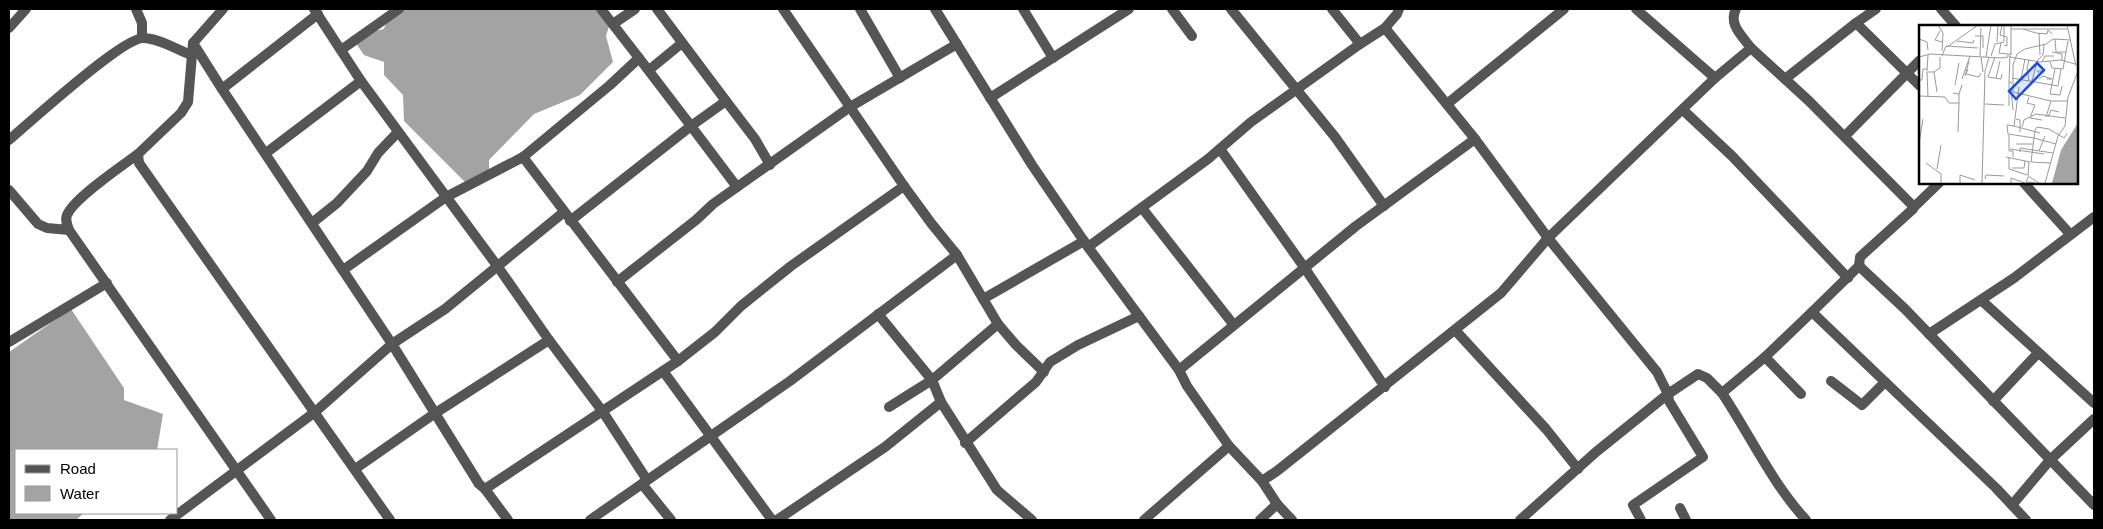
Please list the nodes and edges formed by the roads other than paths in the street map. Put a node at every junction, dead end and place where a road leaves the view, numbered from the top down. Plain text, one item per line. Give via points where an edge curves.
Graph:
1 (26, 9) edge
2 (136, 9) edge
3 (223, 9) edge
4 (399, 9) edge
5 (601, 9) edge
6 (635, 9) edge
7 (657, 9) edge
8 (783, 9) edge
9 (860, 9) edge
10 (935, 9) edge
11 (1023, 9) edge
12 (1129, 9) edge
13 (1172, 9) edge
14 (1231, 9) edge
15 (1332, 9) edge
16 (1399, 9) edge
17 (1564, 9) edge
18 (1636, 9) edge
19 (1736, 9) edge
20 (1876, 9) edge
21 (1941, 9) edge
22 (316, 12) edge
23 (1114, 13) edge
24 (1856, 23) junction
25 (613, 24) junction
26 (1955, 25) edge
27 (9, 28) edge
28 (1385, 28) junction
29 (1192, 36) dead end
30 (142, 37) junction
31 (193, 43) junction
32 (682, 43) junction
33 (957, 44) junction
34 (1360, 44) junction
35 (1751, 48) junction
36 (341, 50) junction
37 (191, 55) junction
38 (639, 58) junction
39 (1053, 58) junction
40 (1919, 61) edge
41 (649, 70) junction
42 (1906, 73) junction
43 (900, 78) junction
44 (1715, 78) junction
45 (1785, 79) junction
46 (361, 81) junction
47 (1919, 85) edge
48 (222, 88) junction
49 (1296, 90) junction
50 (990, 98) junction
51 (726, 100) junction
52 (1447, 104) junction
53 (850, 107) junction
54 (1683, 110) junction
55 (691, 126) junction
56 (398, 132) junction
57 (1845, 136) junction
58 (1475, 139) junction
59 (9, 140) edge
60 (1220, 149) junction
61 (138, 154) junction
62 (266, 154) junction
63 (523, 157) junction
64 (770, 165) junction
65 (1938, 184) edge
66 (2025, 184) edge
67 (904, 186) junction
68 (737, 187) junction
69 (9, 190) edge
70 (446, 197) junction
71 (1384, 206) junction
72 (1142, 208) junction
73 (1913, 208) junction
74 (567, 217) junction
75 (2094, 217) edge
76 (312, 224) junction
77 (69, 230) junction
78 (2070, 234) junction
79 (1548, 238) junction
80 (1086, 244) junction
81 (957, 255) junction
82 (1859, 266) junction
83 (498, 267) junction
84 (1304, 267) junction
85 (343, 270) junction
86 (1848, 278) junction
87 (617, 282) junction
88 (107, 283) junction
89 (983, 298) junction
90 (1981, 300) junction
91 (1812, 312) junction
92 (878, 314) junction
93 (1139, 316) junction
94 (998, 324) junction
95 (1233, 324) junction
96 (1455, 330) junction
97 (1929, 334) junction
98 (549, 340) junction
99 (9, 342) edge
100 (392, 344) junction
101 (2038, 353) junction
102 (1765, 357) junction
103 (678, 361) junction
104 (1179, 370) junction
105 (663, 371) junction
106 (1044, 372) junction
107 (932, 380) junction
108 (1831, 381) dead end
109 (1885, 382) junction
110 (1385, 387) junction
111 (1722, 393) junction
112 (1668, 394) junction
113 (1801, 394) dead end
114 (1993, 401) junction
115 (941, 402) junction
116 (2094, 403) edge
117 (889, 407) dead end
118 (315, 412) junction
119 (603, 412) junction
120 (434, 414) junction
121 (2094, 419) edge
122 (711, 437) junction
123 (965, 443) junction
124 (1229, 446) junction
125 (2050, 460) junction
126 (1578, 468) junction
127 (355, 469) junction
128 (238, 470) junction
129 (1262, 481) junction
130 (644, 482) junction
131 (485, 489) junction
132 (1277, 504) junction
133 (2094, 504) edge
134 (2012, 505) junction
135 (1680, 508) dead end
136 (170, 520) edge
137 (271, 520) edge
138 (390, 520) edge
139 (508, 520) edge
140 (590, 520) edge
141 (671, 520) edge
142 (772, 520) edge
143 (777, 520) edge
144 (1032, 520) edge
145 (1144, 520) edge
146 (1260, 520) edge
147 (1292, 520) edge
148 (1520, 520) edge
149 (1641, 520) edge
150 (1686, 520) edge
151 (1806, 520) edge
152 (2026, 520) edge

1 - 27 street
2 - 30 street via 142,23
3 - 31 street
4 - 36 street
5 - 25 street
6 - 25 street
7 - 32 street
8 - 53 street
9 - 43 street
10 - 33 street
11 - 39 street
12 - 23 street
13 - 29 street
14 - 49 street
15 - 34 street
16 - 28 street
17 - 52 street
18 - 44 street
19 - 35 street via 1732,16 1734,24
20 - 24 street
21 - 26 street
22 - 36 street
22 - 48 street
23 - 39 street
24 - 42 street
24 - 45 street
25 - 38 street
28 - 34 street
28 - 52 street
30 - 37 street
30 - 59 street via 130,41 107,58
31 - 37 street
31 - 48 street
32 - 41 street
32 - 51 street
33 - 43 street
33 - 50 street
34 - 49 street
35 - 44 street
35 - 45 street
36 - 46 street
37 - 61 street via 188,102 173,122
38 - 41 street
38 - 63 street
39 - 50 street
40 - 42 street
41 - 55 street
42 - 47 street
42 - 57 street
43 - 53 street
44 - 54 street
45 - 57 street
46 - 56 street
46 - 62 street
48 - 62 street
49 - 60 street
49 - 71 street via 1335,137
50 - 80 street
51 - 55 street
51 - 64 street
52 - 58 street
53 - 64 street
53 - 67 street
54 - 79 street
54 - 86 street via 1732,156
55 - 68 street
55 - 74 street
56 - 70 street
56 - 76 street via 378,153 367,171
57 - 73 street
58 - 71 street
58 - 79 street
60 - 72 street
60 - 84 street
61 - 77 street via 72,207 66,222
61 - 118 street via 146,174
62 - 76 street
63 - 70 street
63 - 74 street
64 - 68 street
65 - 73 street
66 - 78 street
67 - 81 street
67 - 103 street via 791,266
68 - 87 street
69 - 77 street via 38,224
70 - 83 street
70 - 85 street
71 - 84 street
72 - 80 street
72 - 95 street
73 - 82 street via 1860,257
74 - 83 street
74 - 87 street
75 - 78 street
76 - 85 street
77 - 88 street
78 - 90 street
79 - 96 street via 1501,293
79 - 112 street via 1657,372
80 - 89 street
80 - 93 street
81 - 89 street
81 - 92 street
82 - 86 street
82 - 97 street
83 - 98 street
83 - 100 street via 445,309
84 - 95 street
84 - 110 street
85 - 100 street
86 - 91 street
87 - 103 street
88 - 99 street
88 - 128 street
89 - 94 street
90 - 97 street
90 - 101 street
91 - 102 street
91 - 109 street
92 - 107 street
92 - 122 street
93 - 104 street
93 - 106 street via 1061,354 1050,362
94 - 106 street
94 - 107 street
95 - 104 street
96 - 110 street
96 - 126 street
97 - 114 street
98 - 119 street
98 - 120 street
100 - 118 street
100 - 120 street
101 - 114 street
101 - 116 street
102 - 111 street
102 - 113 street
103 - 105 street
104 - 124 street
105 - 119 street
105 - 122 street
106 - 123 street
107 - 115 street
107 - 117 street
108 - 109 street via 1862,405
109 - 134 street
110 - 129 street
111 - 112 street via 1698,374
111 - 151 street via 1771,473
112 - 126 street
112 - 149 street via 1669,401 1703,457 1633,505
114 - 125 street
115 - 123 street
115 - 143 street via 885,447
118 - 127 street
118 - 128 street
119 - 130 street
119 - 131 street
120 - 127 street
120 - 131 street
121 - 125 street
122 - 130 street
122 - 142 street
123 - 144 street via 997,490
124 - 129 street
124 - 145 street
125 - 133 street
125 - 134 street
126 - 148 street
127 - 138 street
128 - 136 street
128 - 137 street
129 - 132 street
130 - 140 street
130 - 141 street
131 - 139 street
132 - 146 street
132 - 147 street
134 - 152 street
135 - 150 street

